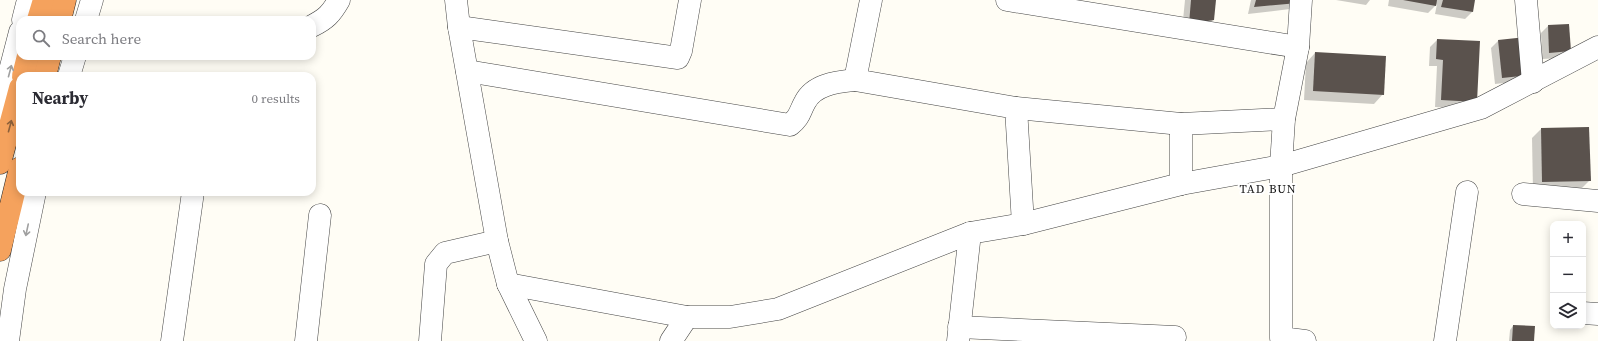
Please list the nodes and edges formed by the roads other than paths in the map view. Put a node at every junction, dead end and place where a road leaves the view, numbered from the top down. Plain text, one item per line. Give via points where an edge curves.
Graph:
1 (28, 0) edge
2 (44, 0) edge
3 (65, 0) edge
4 (92, 0) edge
5 (339, 0) edge
6 (456, 0) edge
7 (690, 0) edge
8 (871, 0) edge
9 (1006, 0) edge
10 (1301, 0) edge
11 (1526, 0) edge
12 (24, 16) edge
13 (39, 16) edge
14 (61, 16) edge
15 (87, 16) edge
16 (316, 24) edge
17 (459, 27) junction
18 (16, 47) edge
19 (1298, 47) junction
20 (1598, 47) edge
21 (27, 60) edge
22 (49, 60) edge
23 (74, 60) edge
24 (24, 72) edge
25 (46, 72) edge
26 (70, 72) edge
27 (466, 72) junction
28 (855, 80) junction
29 (1533, 82) junction
30 (16, 103) edge
31 (1016, 108) junction
32 (0, 109) edge
33 (1284, 119) junction
34 (1181, 124) junction
35 (0, 163) edge
36 (1281, 166) junction
37 (16, 184) edge
38 (1181, 184) junction
39 (1467, 192) dead end
40 (1523, 194) dead end
41 (34, 196) edge
42 (192, 196) edge
43 (1598, 201) edge
44 (320, 215) dead end
45 (1023, 224) junction
46 (970, 233) junction
47 (497, 241) junction
48 (0, 250) edge
49 (508, 284) junction
50 (8, 287) edge
51 (1586, 313) edge
52 (1598, 314) edge
53 (687, 317) junction
54 (958, 334) edge
55 (1175, 337) dead end
56 (1282, 340) edge
57 (8, 341) edge
58 (172, 341) edge
59 (306, 341) edge
60 (430, 341) edge
61 (536, 341) edge
62 (672, 341) edge
63 (1305, 341) edge
64 (1445, 341) edge

1 - 12 street
2 - 13 highway
3 - 14 highway
4 - 15 street
5 - 16 street via 332,12
6 - 17 street
7 - 17 street via 678,58
8 - 28 street
9 - 19 street
10 - 19 street
11 - 29 street
17 - 27 street
32 -> 18 street
19 - 33 street
20 - 29 street
21 - 24 highway
22 - 25 highway
23 - 26 street
27 - 28 street via 790,125 798,118 809,95 829,84
27 - 47 street
28 - 31 street
29 - 36 street via 1481,108
35 -> 30 highway
31 - 34 street
31 - 45 street
33 - 34 street
33 - 36 street
34 - 38 street
36 - 38 street
36 - 56 street
37 - 48 highway
38 - 45 street
39 - 64 street
40 - 43 street
41 -> 50 street
42 - 58 street
44 - 59 street
45 - 46 street
46 - 53 street via 778,309 730,317
46 - 54 street
47 - 49 street
47 - 60 street via 445,253 436,264
49 - 53 street
49 - 61 street
50 - 57 street
51 - 52 street
53 - 62 street
54 - 55 street
56 - 63 street

